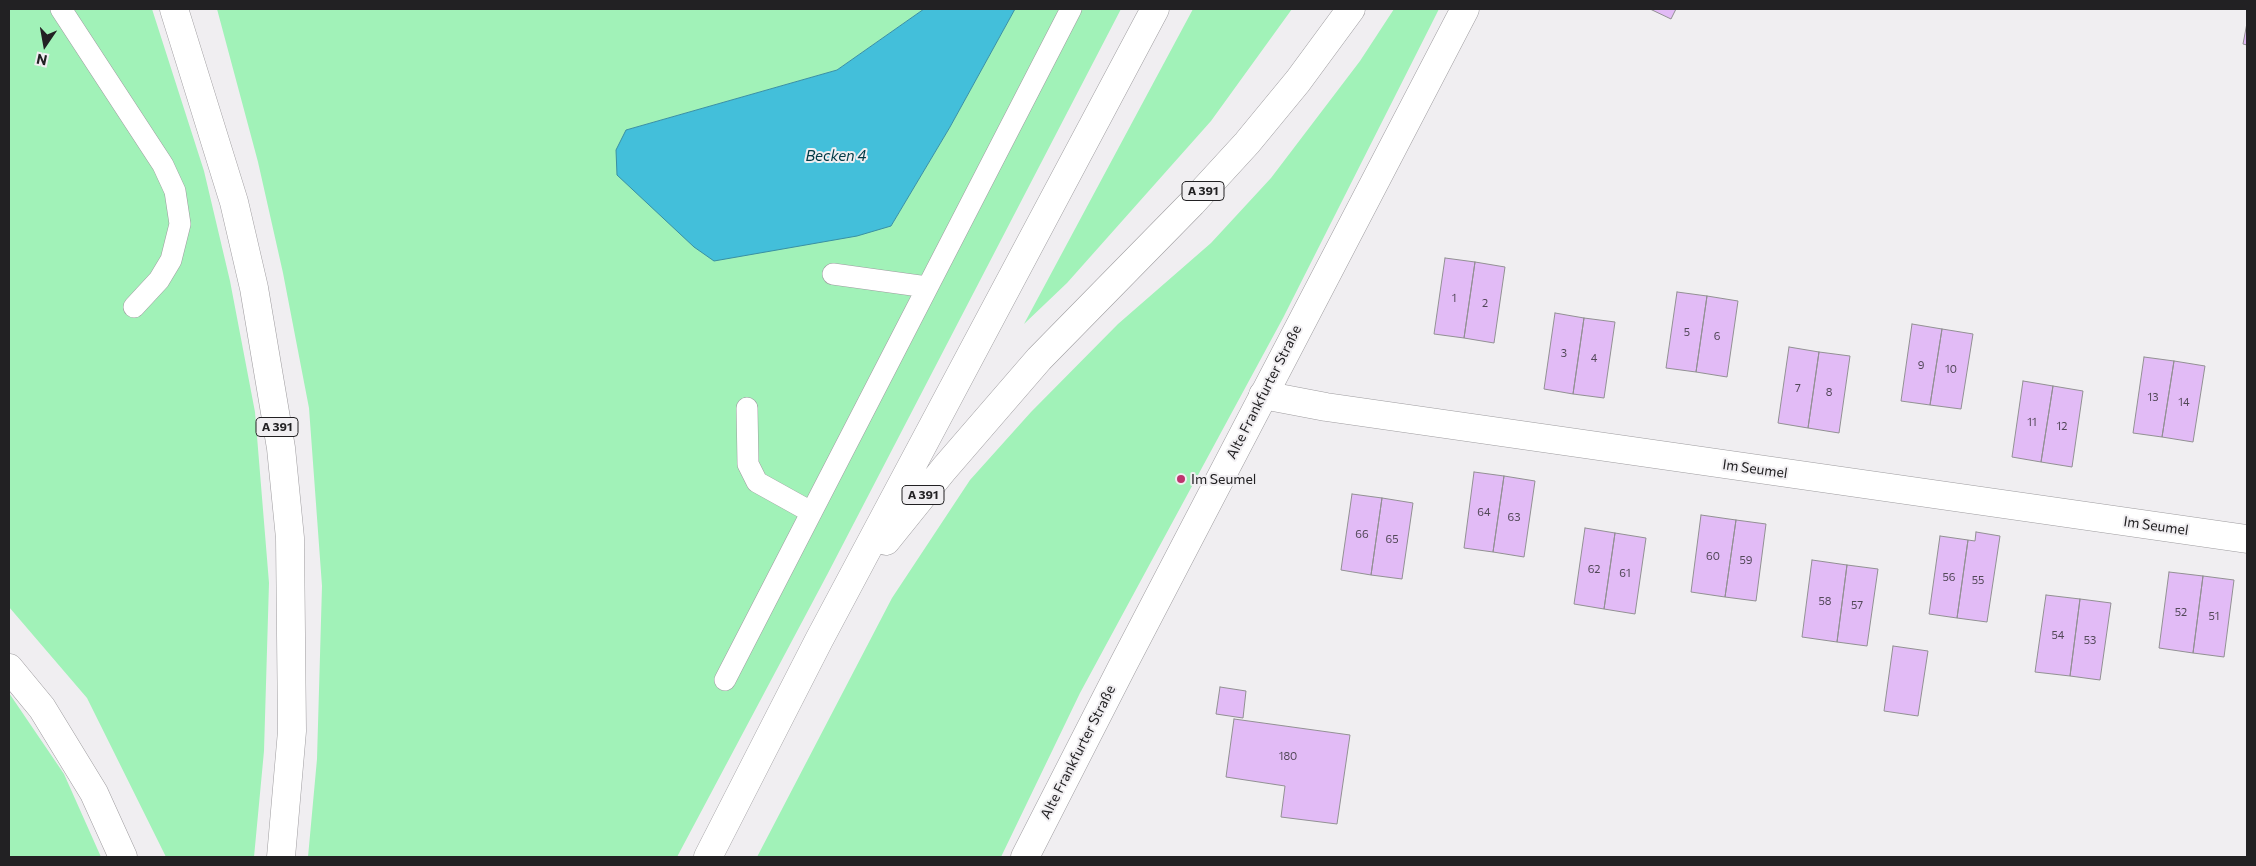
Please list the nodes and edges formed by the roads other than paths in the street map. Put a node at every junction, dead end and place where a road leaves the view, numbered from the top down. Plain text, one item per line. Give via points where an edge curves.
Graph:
1 (61, 9) edge
2 (174, 9) edge
3 (1071, 9) edge
4 (1154, 9) edge
5 (1351, 9) edge
6 (1465, 9) edge
7 (833, 274) dead end
8 (928, 287) junction
9 (134, 307) dead end
10 (1263, 395) junction
11 (747, 408) dead end
12 (812, 512) junction
13 (2247, 539) edge
14 (820, 640) junction
15 (9, 668) edge
16 (725, 680) dead end
17 (123, 857) edge
18 (281, 857) edge
19 (708, 857) edge
20 (1025, 857) edge

1 - 9 lane via 163,165 175,191 180,224 171,260 159,280
2 - 18 main road, A 391 via 234,202 254,288 281,448 290,538 292,703
3 - 8 lane
4 - 14 main road
5 - 14 main road, A 391 via 1247,143 1039,359 944,469 879,550
6 - 10 main road, Alte Frankfurter Straße
7 - 8 lane
8 - 12 lane
10 - 13 main road, Im Seumel via 1326,407
10 - 20 main road, Alte Frankfurter Straße
11 - 12 lane via 748,464 758,482
12 - 16 lane
14 - 19 main road, A 391
15 - 17 main road via 42,708 94,793

